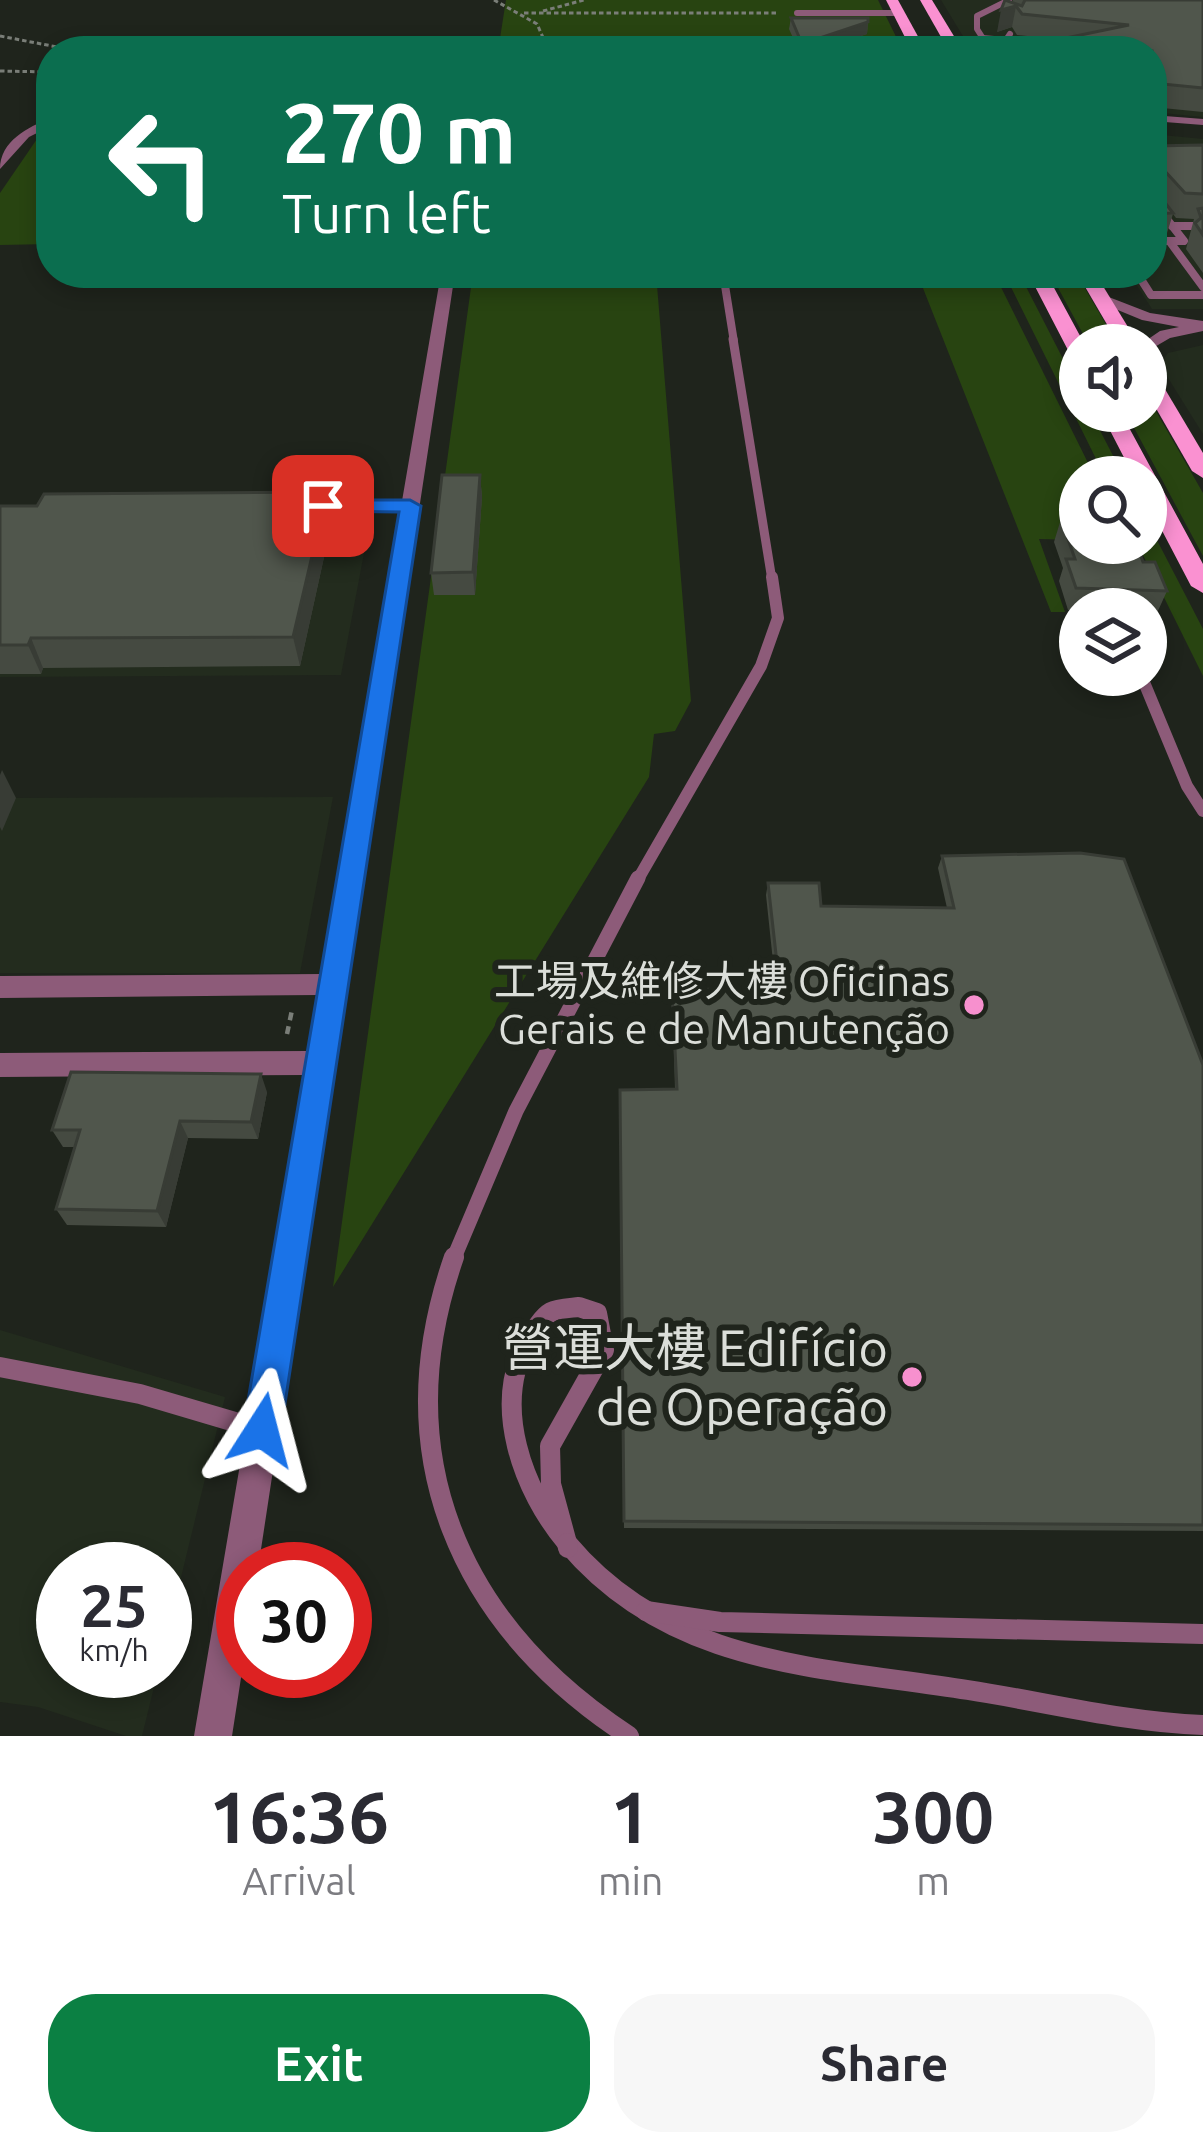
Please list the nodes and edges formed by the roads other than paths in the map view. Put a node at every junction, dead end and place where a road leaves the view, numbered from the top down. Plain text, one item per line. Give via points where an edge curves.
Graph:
1 (926, 0) edge
2 (1008, 1) edge
3 (896, 6) edge
4 (980, 12) junction
5 (797, 13) edge
6 (911, 36) edge
7 (947, 36) edge
8 (981, 36) edge
9 (1167, 119) edge
10 (1203, 122) edge
11 (36, 129) edge
12 (1167, 130) edge
13 (1203, 133) edge
14 (0, 165) edge
15 (1167, 220) edge
16 (1172, 226) junction
17 (1203, 226) edge
18 (1170, 242) joint
19 (446, 288) edge
20 (725, 288) edge
21 (1045, 288) edge
22 (1095, 288) edge
23 (1147, 288) edge
24 (1203, 291) edge
25 (1101, 298) junction
26 (1064, 324) edge
27 (1116, 324) edge
28 (1203, 326) edge
29 (1167, 334) edge
30 (1167, 410) edge
31 (1203, 471) edge
32 (410, 506) junction
33 (277, 507) edge
34 (1167, 518) edge
35 (1203, 586) edge
36 (1150, 696) edge
37 (1203, 811) edge
38 (334, 984) junction
39 (0, 987) edge
40 (321, 1063) junction
41 (0, 1065) edge
42 (0, 1367) edge
43 (262, 1430) junction
44 (568, 1548) junction
45 (630, 1607) junction
46 (1203, 1634) edge
47 (1203, 1725) edge
48 (213, 1736) edge
49 (629, 1736) edge

1 - 7 main road
2 - 4 lane
2 - 4 lane via 1009,14
3 - 5 lane
3 - 6 main road
4 - 8 lane
9 - 10 street
11 - 14 street
12 - 13 street
15 - 16 lane
16 - 17 lane
16 - 18 lane via 1184,241
18 - 24 lane
19 - 32 street
20 - 49 lane via 778,618 773,643 522,1092 448,1271 426,1384 439,1506 462,1567 537,1665
21 - 26 main road
22 - 25 main road
23 - 24 lane via 1151,295
25 - 27 main road
25 - 28 street via 1147,317
28 - 29 street
30 - 31 main road
32 - 33 street
32 - 38 street
34 - 35 main road
36 - 37 lane
38 - 39 street
38 - 40 street
40 - 41 street
40 - 43 street
42 - 43 lane via 140,1394
43 - 48 street
44 - 44 lane via 516,1448 510,1392 533,1330 550,1312 579,1307 597,1313 607,1346 550,1444
44 - 45 lane
45 - 46 lane via 720,1622
45 - 47 lane via 692,1640 776,1661

